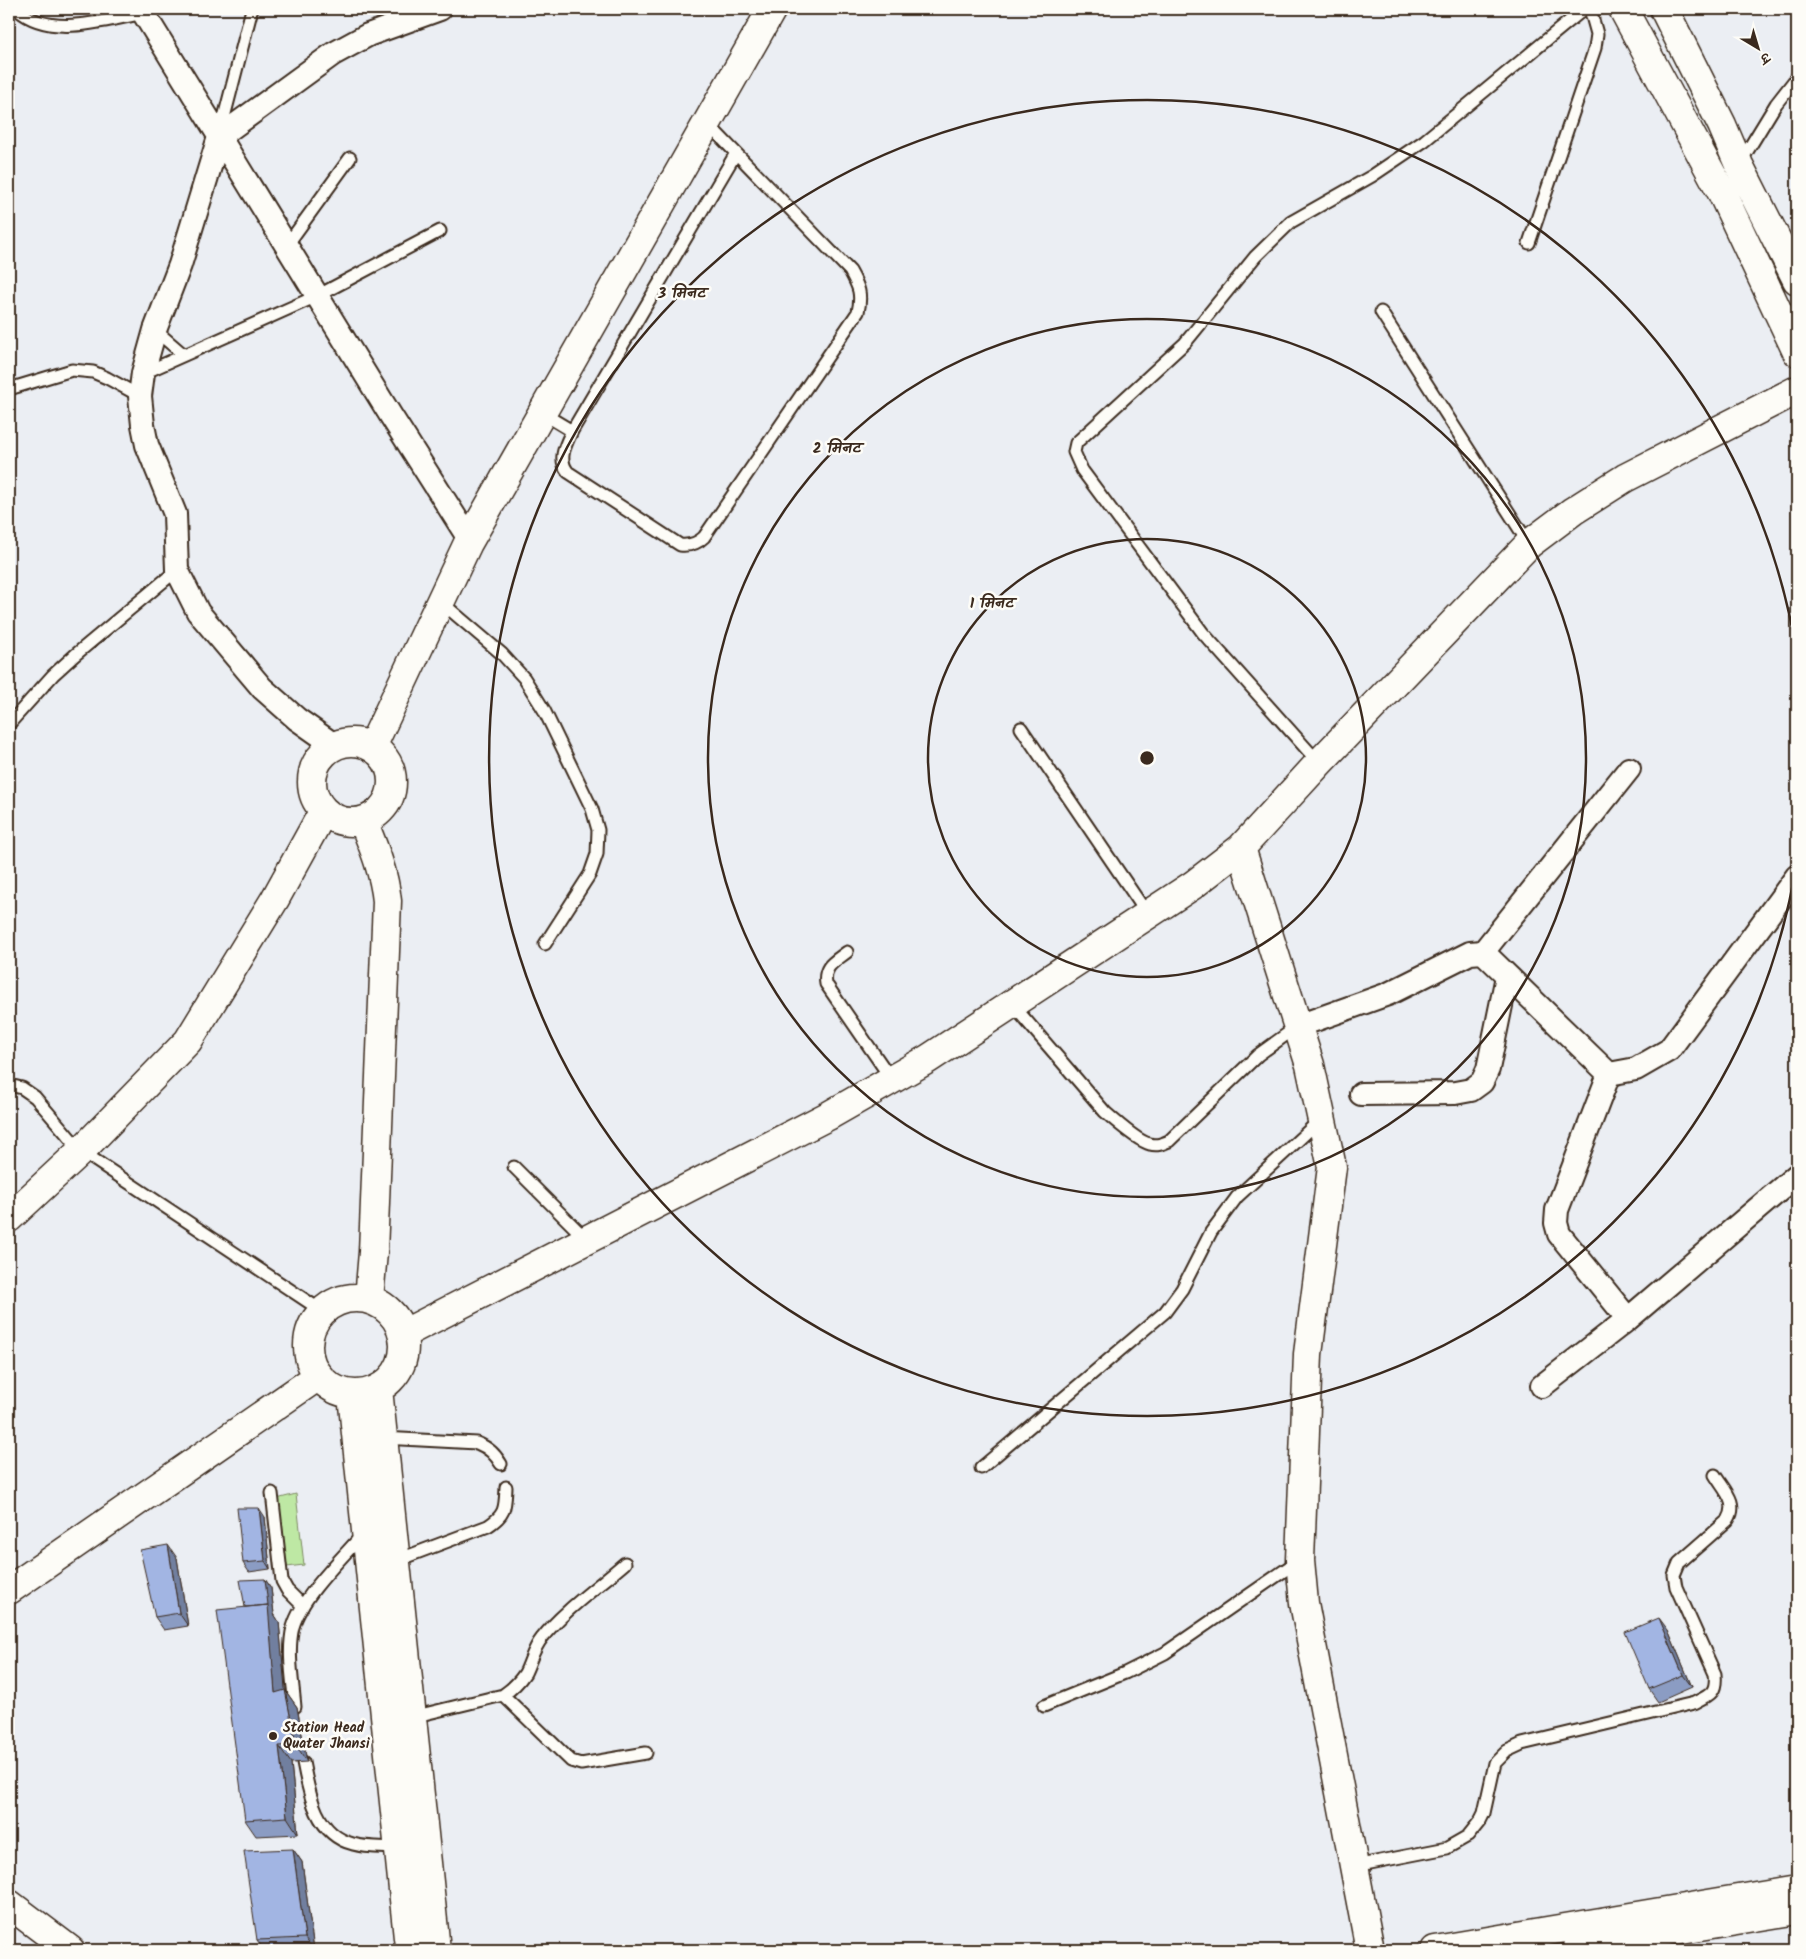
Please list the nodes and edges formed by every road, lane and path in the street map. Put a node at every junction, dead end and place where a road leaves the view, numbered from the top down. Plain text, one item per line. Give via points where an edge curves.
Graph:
1 (17, 9) edge
2 (252, 9) edge
3 (440, 9) edge
4 (772, 9) edge
5 (1584, 9) edge
6 (1590, 9) edge
7 (1623, 9) edge
8 (1664, 9) edge
9 (143, 11) edge
10 (1797, 78) edge
11 (707, 123) junction
12 (219, 137) junction
13 (736, 153) junction
14 (350, 158) dead end
15 (1739, 165) junction
16 (1722, 193) junction
17 (440, 231) dead end
18 (1529, 243) dead end
19 (286, 245) junction
20 (1797, 280) edge
21 (317, 296) junction
22 (1380, 312) dead end
23 (155, 330) junction
24 (1797, 352) edge
25 (184, 355) junction
26 (143, 373) junction
27 (9, 389) edge
28 (1797, 390) edge
29 (140, 396) junction
30 (542, 412) junction
31 (572, 431) junction
32 (468, 543) junction
33 (1530, 544) junction
34 (177, 570) junction
35 (441, 602) junction
36 (9, 724) edge
37 (1021, 728) dead end
38 (334, 746) junction
39 (372, 747) junction
40 (1319, 763) junction
41 (1629, 769) dead end
42 (323, 812) junction
43 (363, 821) junction
44 (1241, 848) junction
45 (1797, 876) edge
46 (1148, 915) junction
47 (545, 944) dead end
48 (847, 952) dead end
49 (1483, 952) junction
50 (1507, 976) junction
51 (1012, 1004) junction
52 (1298, 1026) junction
53 (1609, 1074) junction
54 (892, 1080) junction
55 (9, 1085) edge
56 (1361, 1094) dead end
57 (1322, 1118) junction
58 (80, 1151) junction
59 (514, 1168) dead end
60 (1797, 1175) edge
61 (9, 1218) edge
62 (587, 1241) junction
63 (369, 1299) junction
64 (322, 1312) junction
65 (1628, 1319) junction
66 (403, 1334) junction
67 (317, 1377) junction
68 (1542, 1386) dead end
69 (378, 1389) junction
70 (352, 1395) junction
71 (383, 1438) junction
72 (501, 1464) dead end
73 (981, 1468) dead end
74 (1715, 1475) dead end
75 (506, 1488) dead end
76 (272, 1493) dead end
77 (379, 1529) junction
78 (1300, 1560) junction
79 (395, 1561) junction
80 (625, 1563) dead end
81 (9, 1590) edge
82 (303, 1606) junction
83 (504, 1695) junction
84 (1044, 1706) dead end
85 (295, 1707) dead end
86 (412, 1717) junction
87 (646, 1753) dead end
88 (303, 1762) dead end
89 (399, 1848) junction
90 (1357, 1875) junction
91 (1797, 1889) edge
92 (9, 1904) edge
93 (1797, 1910) edge
94 (1658, 1942) edge
95 (70, 1950) edge
96 (411, 1950) edge
97 (436, 1950) edge
98 (1370, 1950) edge
99 (1435, 1950) edge
100 (1577, 1950) edge

1 - 9 lane via 49,24 76,25
2 - 12 lane
3 - 12 street via 368,35 333,54
4 - 11 street
5 - 40 lane via 1424,141 1372,176 1291,222 1254,257 1185,343 1076,443 1074,452 1082,470 1203,633
6 - 18 lane via 1597,34 1595,48
7 - 16 street
8 - 15 street
9 - 12 street
10 - 15 lane via 1776,104
11 - 13 lane
11 - 30 street
12 - 19 street
12 - 23 street via 180,265
13 - 31 lane
13 - 31 lane via 850,271 860,292 858,312 698,542 689,546 680,545 568,472 562,460
14 - 19 lane
15 - 16 lane
15 - 20 street
16 - 24 street
17 - 21 lane
19 - 21 street
21 - 25 lane
21 - 32 street via 466,534
22 - 33 lane
23 - 25 lane
23 - 26 street
25 - 26 lane
26 - 29 street
27 - 29 lane via 72,370 93,372
28 - 33 street via 1625,478 1572,510
29 - 34 street via 147,445 175,514
30 - 31 lane
30 - 32 street
32 - 35 street
33 - 40 street
34 - 36 lane via 60,669
34 - 38 street via 198,612 262,688
35 - 39 street
35 - 47 lane via 502,654 524,678 544,710 592,809 598,830 597,854 590,874
37 - 46 lane
38 - 39 street via 360,742
38 - 42 street via 316,763 312,775 311,788
39 - 43 street via 389,766 391,793 375,816
40 - 44 street
41 - 49 street
42 - 43 street via 348,823
42 - 58 street via 275,899 188,1041
43 - 63 street via 385,882 387,901
44 - 46 street
44 - 52 street
45 - 53 street via 1668,1050 1636,1070
46 - 51 street
48 - 54 lane via 828,967 824,975 826,984
49 - 50 street
49 - 52 street via 1470,953 1388,994
50 - 53 street
50 - 56 street via 1488,1069 1482,1082 1471,1090 1455,1093
51 - 52 lane via 1105,1112 1148,1144 1159,1145 1169,1141 1258,1055
51 - 54 street
52 - 57 street
53 - 65 street via 1557,1210 1556,1223 1559,1234
54 - 62 street
55 - 58 lane via 22,1088 35,1097
57 - 73 lane via 1237,1197 1211,1232 1182,1289 1165,1312
57 - 78 street via 1332,1167 1308,1354
58 - 61 street
58 - 64 lane
59 - 62 lane
60 - 65 street
62 - 66 street
63 - 64 street via 352,1297 336,1302
63 - 66 street via 395,1316
64 - 67 street via 312,1325 307,1341 308,1358
65 - 68 street
66 - 69 street via 403,1360 396,1374
67 - 70 street via 342,1393
67 - 81 street
69 - 70 street
69 - 71 street
70 - 77 street
71 - 72 lane via 477,1443 487,1447
71 - 77 street
74 - 90 lane via 1732,1502 1733,1511 1728,1520 1679,1563 1674,1574 1676,1587 1715,1674 1716,1684 1710,1695 1694,1703 1522,1744 1507,1751 1495,1763 1484,1813 1468,1836 1447,1848
75 - 79 lane via 506,1508 488,1526
76 - 82 lane via 282,1581
77 - 79 street
77 - 82 lane via 313,1591
77 - 89 street
78 - 84 lane via 1165,1652 1125,1673
78 - 90 street via 1304,1603
79 - 86 street
80 - 83 lane via 554,1625 537,1645 516,1686
82 - 85 lane via 293,1627 291,1648
83 - 86 lane
83 - 87 lane via 571,1761 581,1764
86 - 97 street
88 - 89 lane via 309,1796 324,1825 335,1835 352,1844
89 - 96 street
90 - 98 street
91 - 99 street
92 - 95 street
93 - 94 street
94 - 100 street

